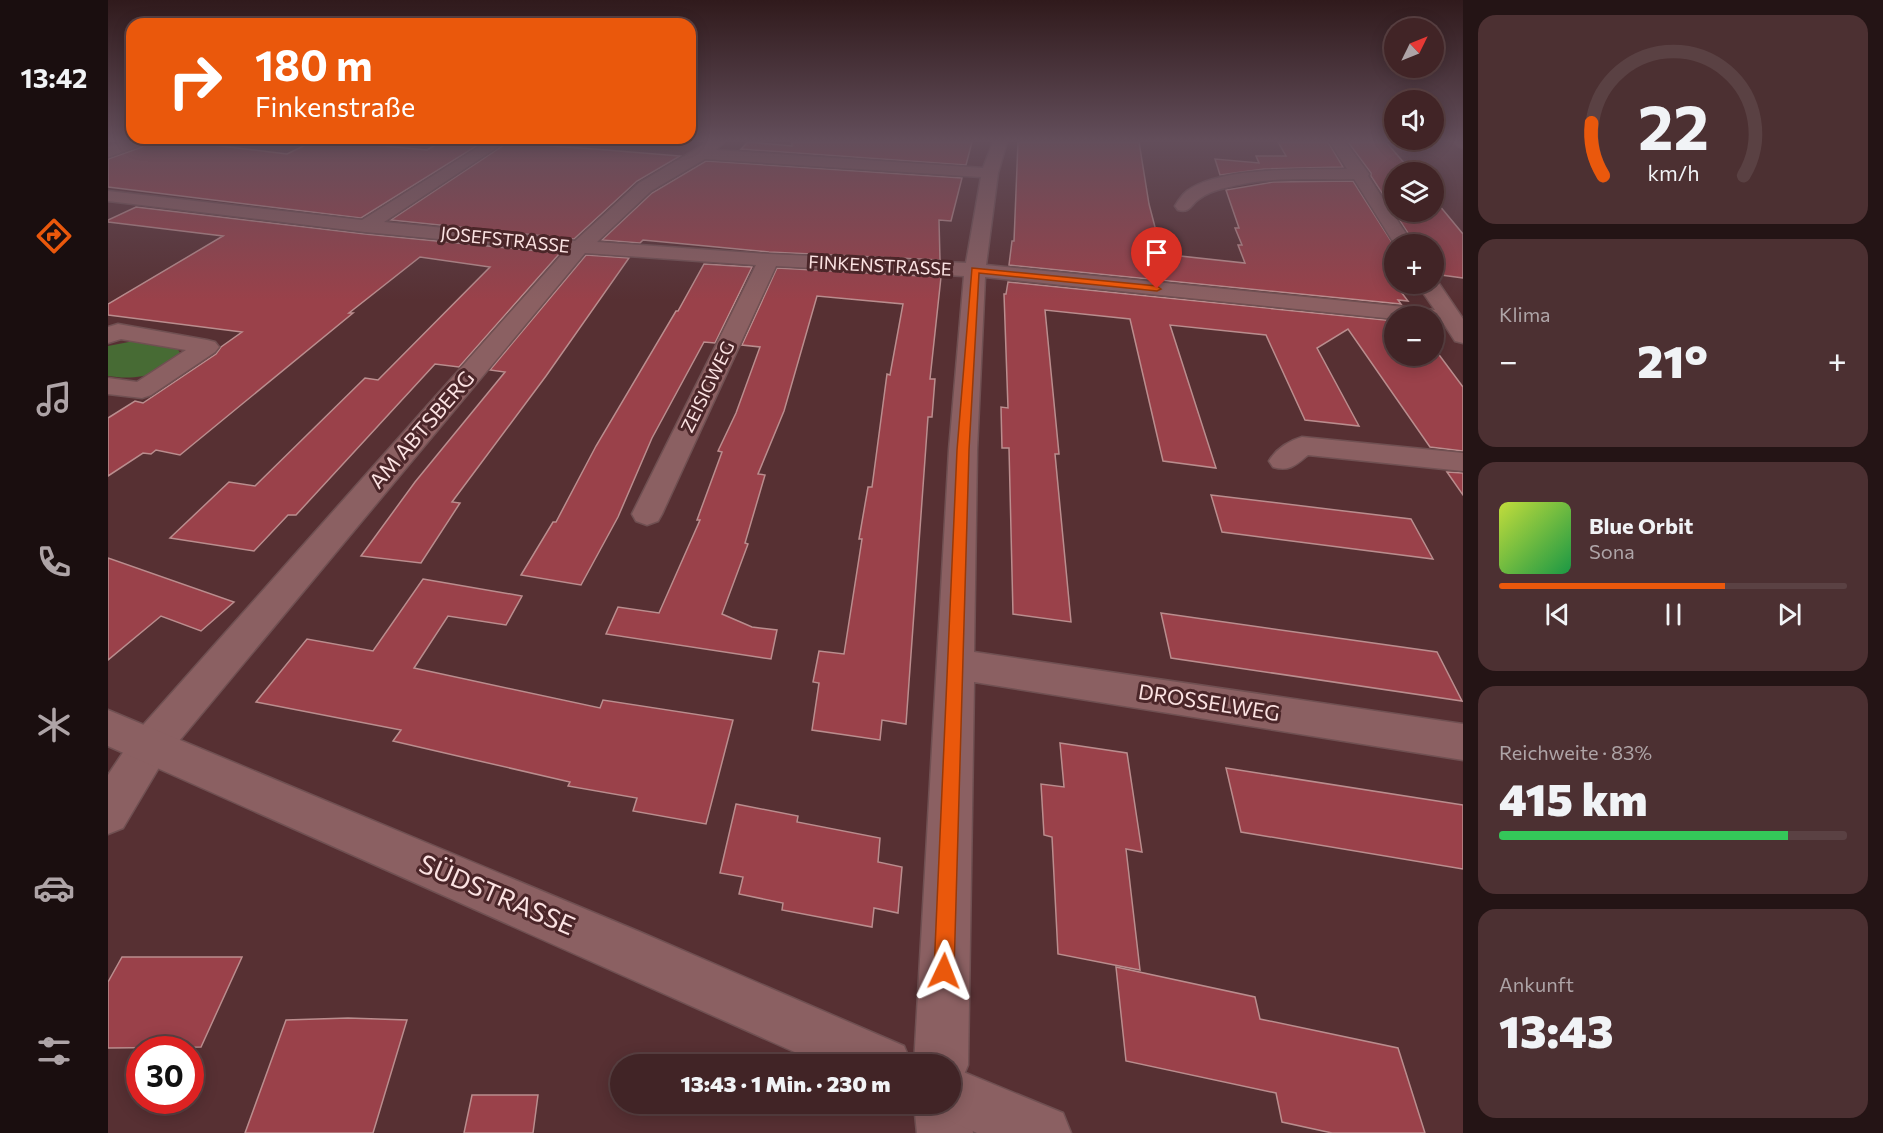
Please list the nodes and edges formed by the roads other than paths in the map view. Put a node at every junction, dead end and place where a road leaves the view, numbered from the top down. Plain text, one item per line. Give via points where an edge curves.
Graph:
1 (414, 195) edge
2 (636, 195) edge
3 (988, 195) edge
4 (1193, 195) edge
5 (1374, 195) edge
6 (108, 196) edge
7 (1184, 206) dead end
8 (365, 226) junction
9 (1398, 234) edge
10 (580, 247) junction
11 (769, 260) junction
12 (975, 270) junction
13 (1384, 315) edge
14 (108, 336) edge
15 (108, 386) edge
16 (1282, 461) dead end
17 (1463, 462) edge
18 (647, 514) dead end
19 (954, 664) junction
20 (129, 736) edge
21 (1463, 742) edge
22 (108, 813) edge
23 (860, 1054) edge
24 (941, 1054) edge
25 (961, 1098) edge
26 (943, 1114) edge
27 (945, 1133) edge
28 (1043, 1133) edge

1 - 8 street
2 - 10 street, AM ABTSBERG
3 - 12 street
4 - 7 street
5 - 9 street
6 - 8 street, JOSEFSTRASSE
8 - 10 street, JOSEFSTRASSE
10 - 11 street, FINKENSTRASSE
10 - 20 street, AM ABTSBERG
11 - 12 street, FINKENSTRASSE
11 - 18 street, ZEISIGWEG
12 - 13 street, FINKENSTRASSE
12 - 19 street
14 - 15 street via 118,330 207,346 142,390
16 - 17 street via 1302,446
19 - 21 street, DROSSELWEG
19 - 24 street
20 - 22 street, AM ABTSBERG
20 - 23 street, SÜDSTRASSE
25 - 28 street
26 - 27 street

